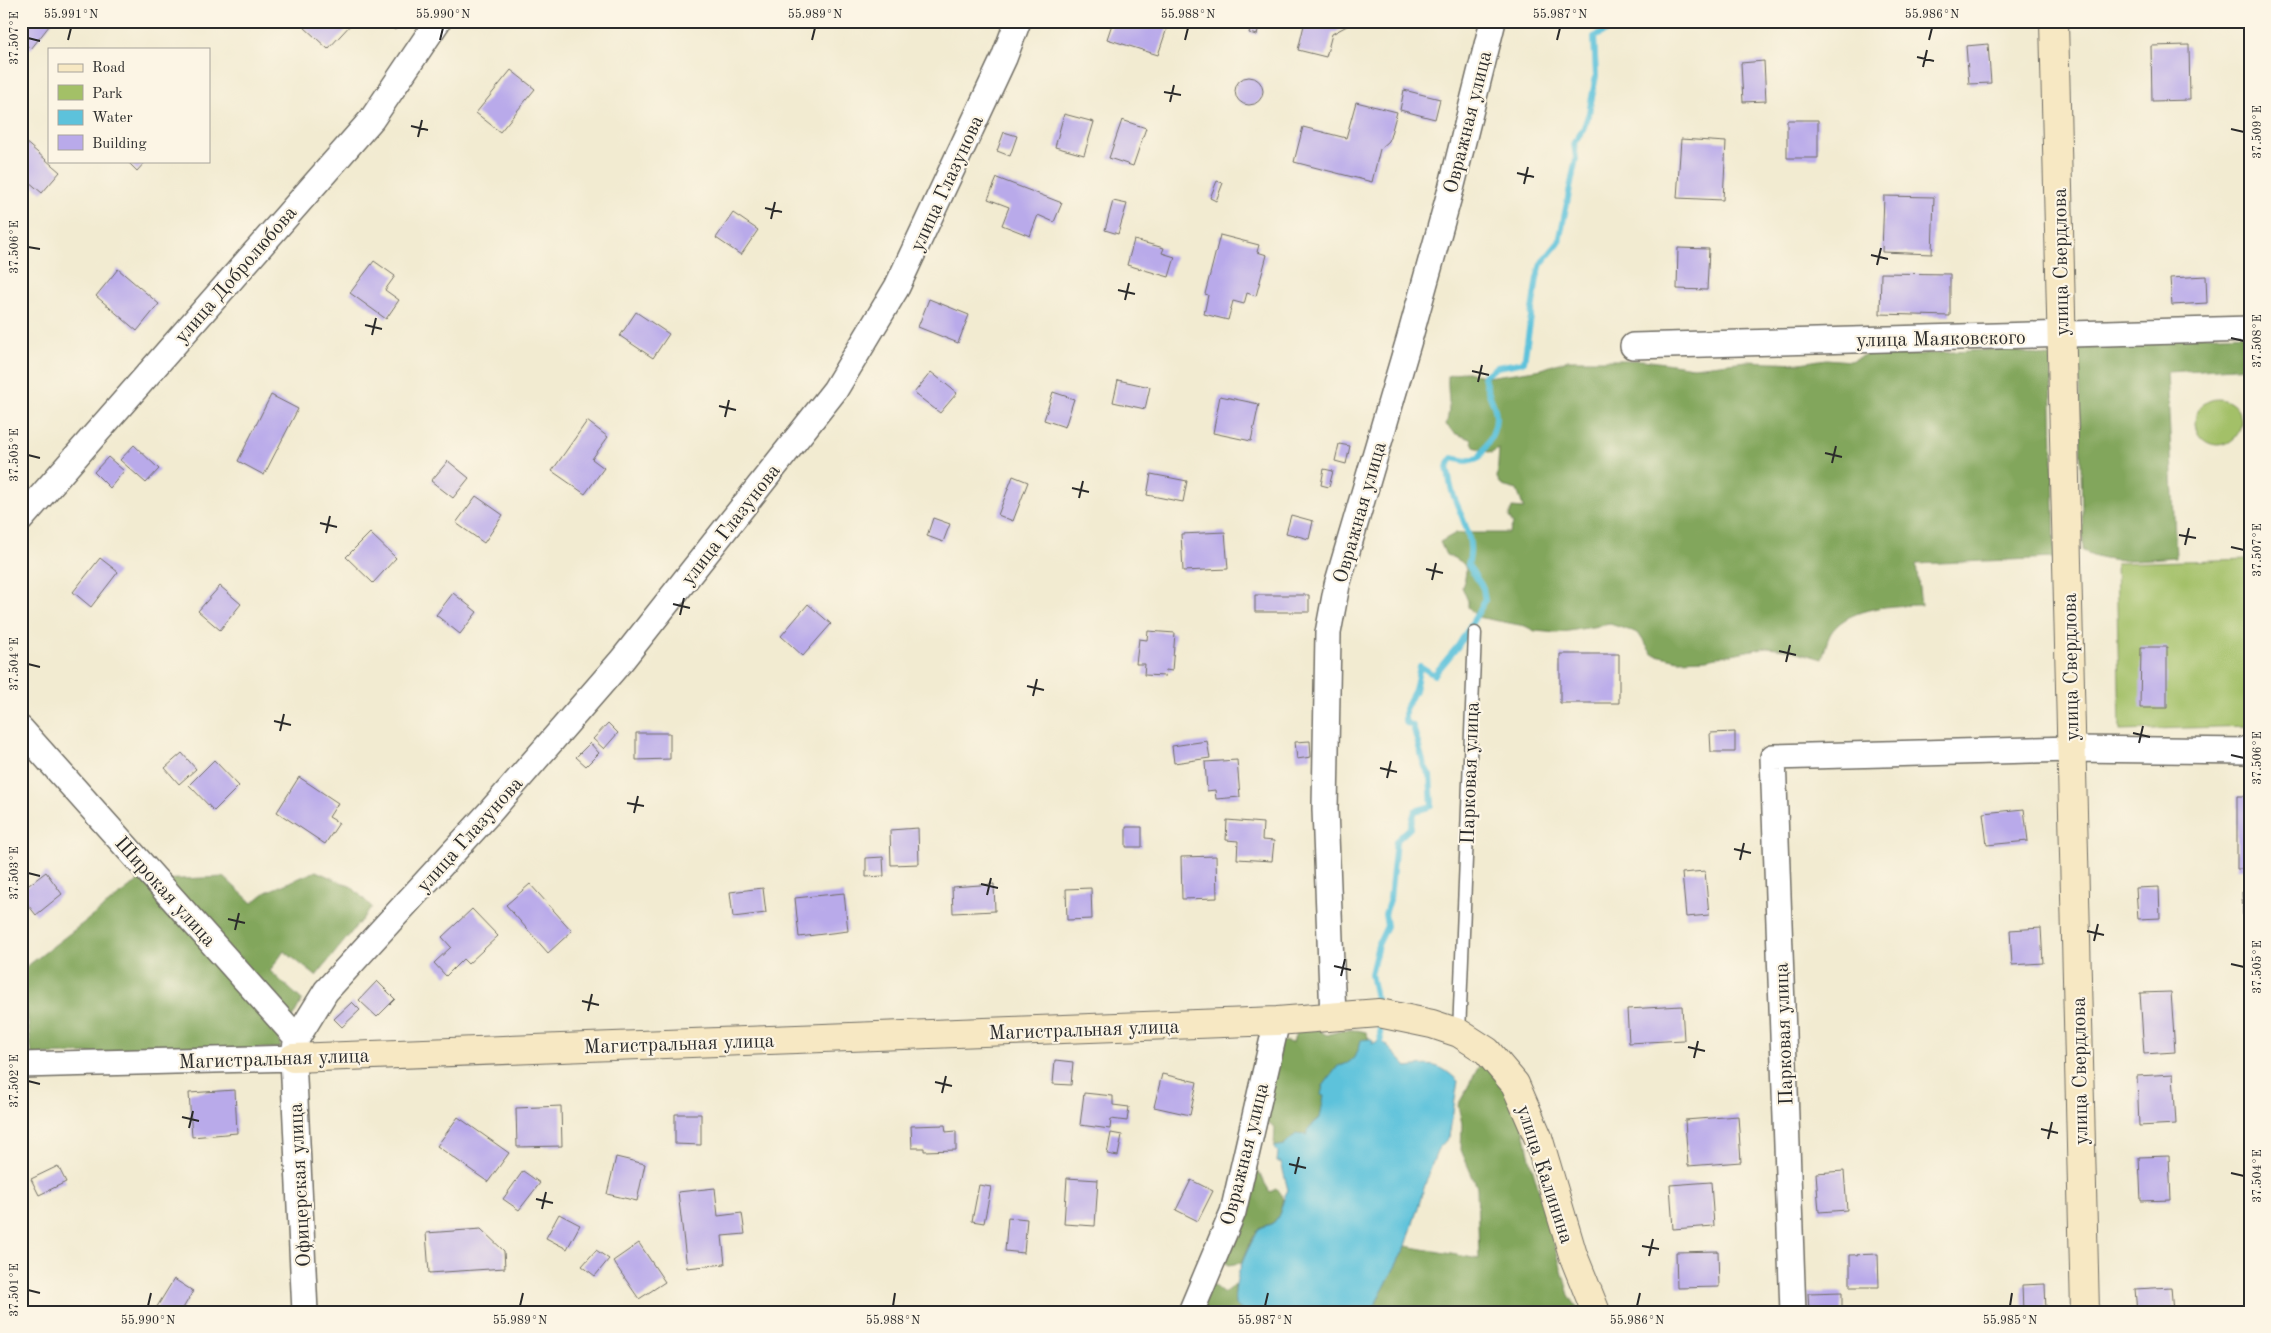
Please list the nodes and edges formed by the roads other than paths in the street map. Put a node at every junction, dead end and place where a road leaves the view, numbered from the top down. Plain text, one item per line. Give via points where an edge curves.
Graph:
1 (438, 21) edge
2 (1018, 21) edge
3 (1493, 21) edge
4 (2054, 21) edge
5 (2250, 329) edge
6 (2062, 335) junction
7 (1633, 346) dead end
8 (21, 519) edge
9 (1474, 633) dead end
10 (21, 729) edge
11 (2071, 749) junction
12 (2250, 751) edge
13 (1335, 1017) junction
14 (1277, 1022) junction
15 (1458, 1033) junction
16 (295, 1048) junction
17 (21, 1064) edge
18 (305, 1312) edge
19 (1191, 1312) edge
20 (1596, 1312) edge
21 (1793, 1312) edge
22 (2085, 1312) edge

1 - 8 street, улица Добролюбова via 372,119
2 - 16 street, улица Глазунова via 1004,58 897,287 835,390 622,660 490,812 326,991
3 - 13 street, Овражная улица via 1410,340 1337,585 1328,633 1326,809
4 - 6 street, улица Свердлова
5 - 6 street, улица Маяковского
6 - 7 street, улица Маяковского
6 - 11 street, улица Свердлова
9 - 15 lane, Парковая улица
10 - 16 street, Широкая улица
11 - 12 street
11 - 21 street, Парковая улица via 1773,757
11 - 22 street, улица Свердлова
13 - 14 street, Магистральная улица
13 - 15 street, улица Калинина via 1379,1013
14 - 16 street, Магистральная улица
14 - 19 street, Овражная улица via 1233,1212
15 - 20 street, улица Калинина via 1488,1051 1515,1084 1538,1137 1570,1247
16 - 17 street, Магистральная улица
16 - 18 street, Офицерская улица

